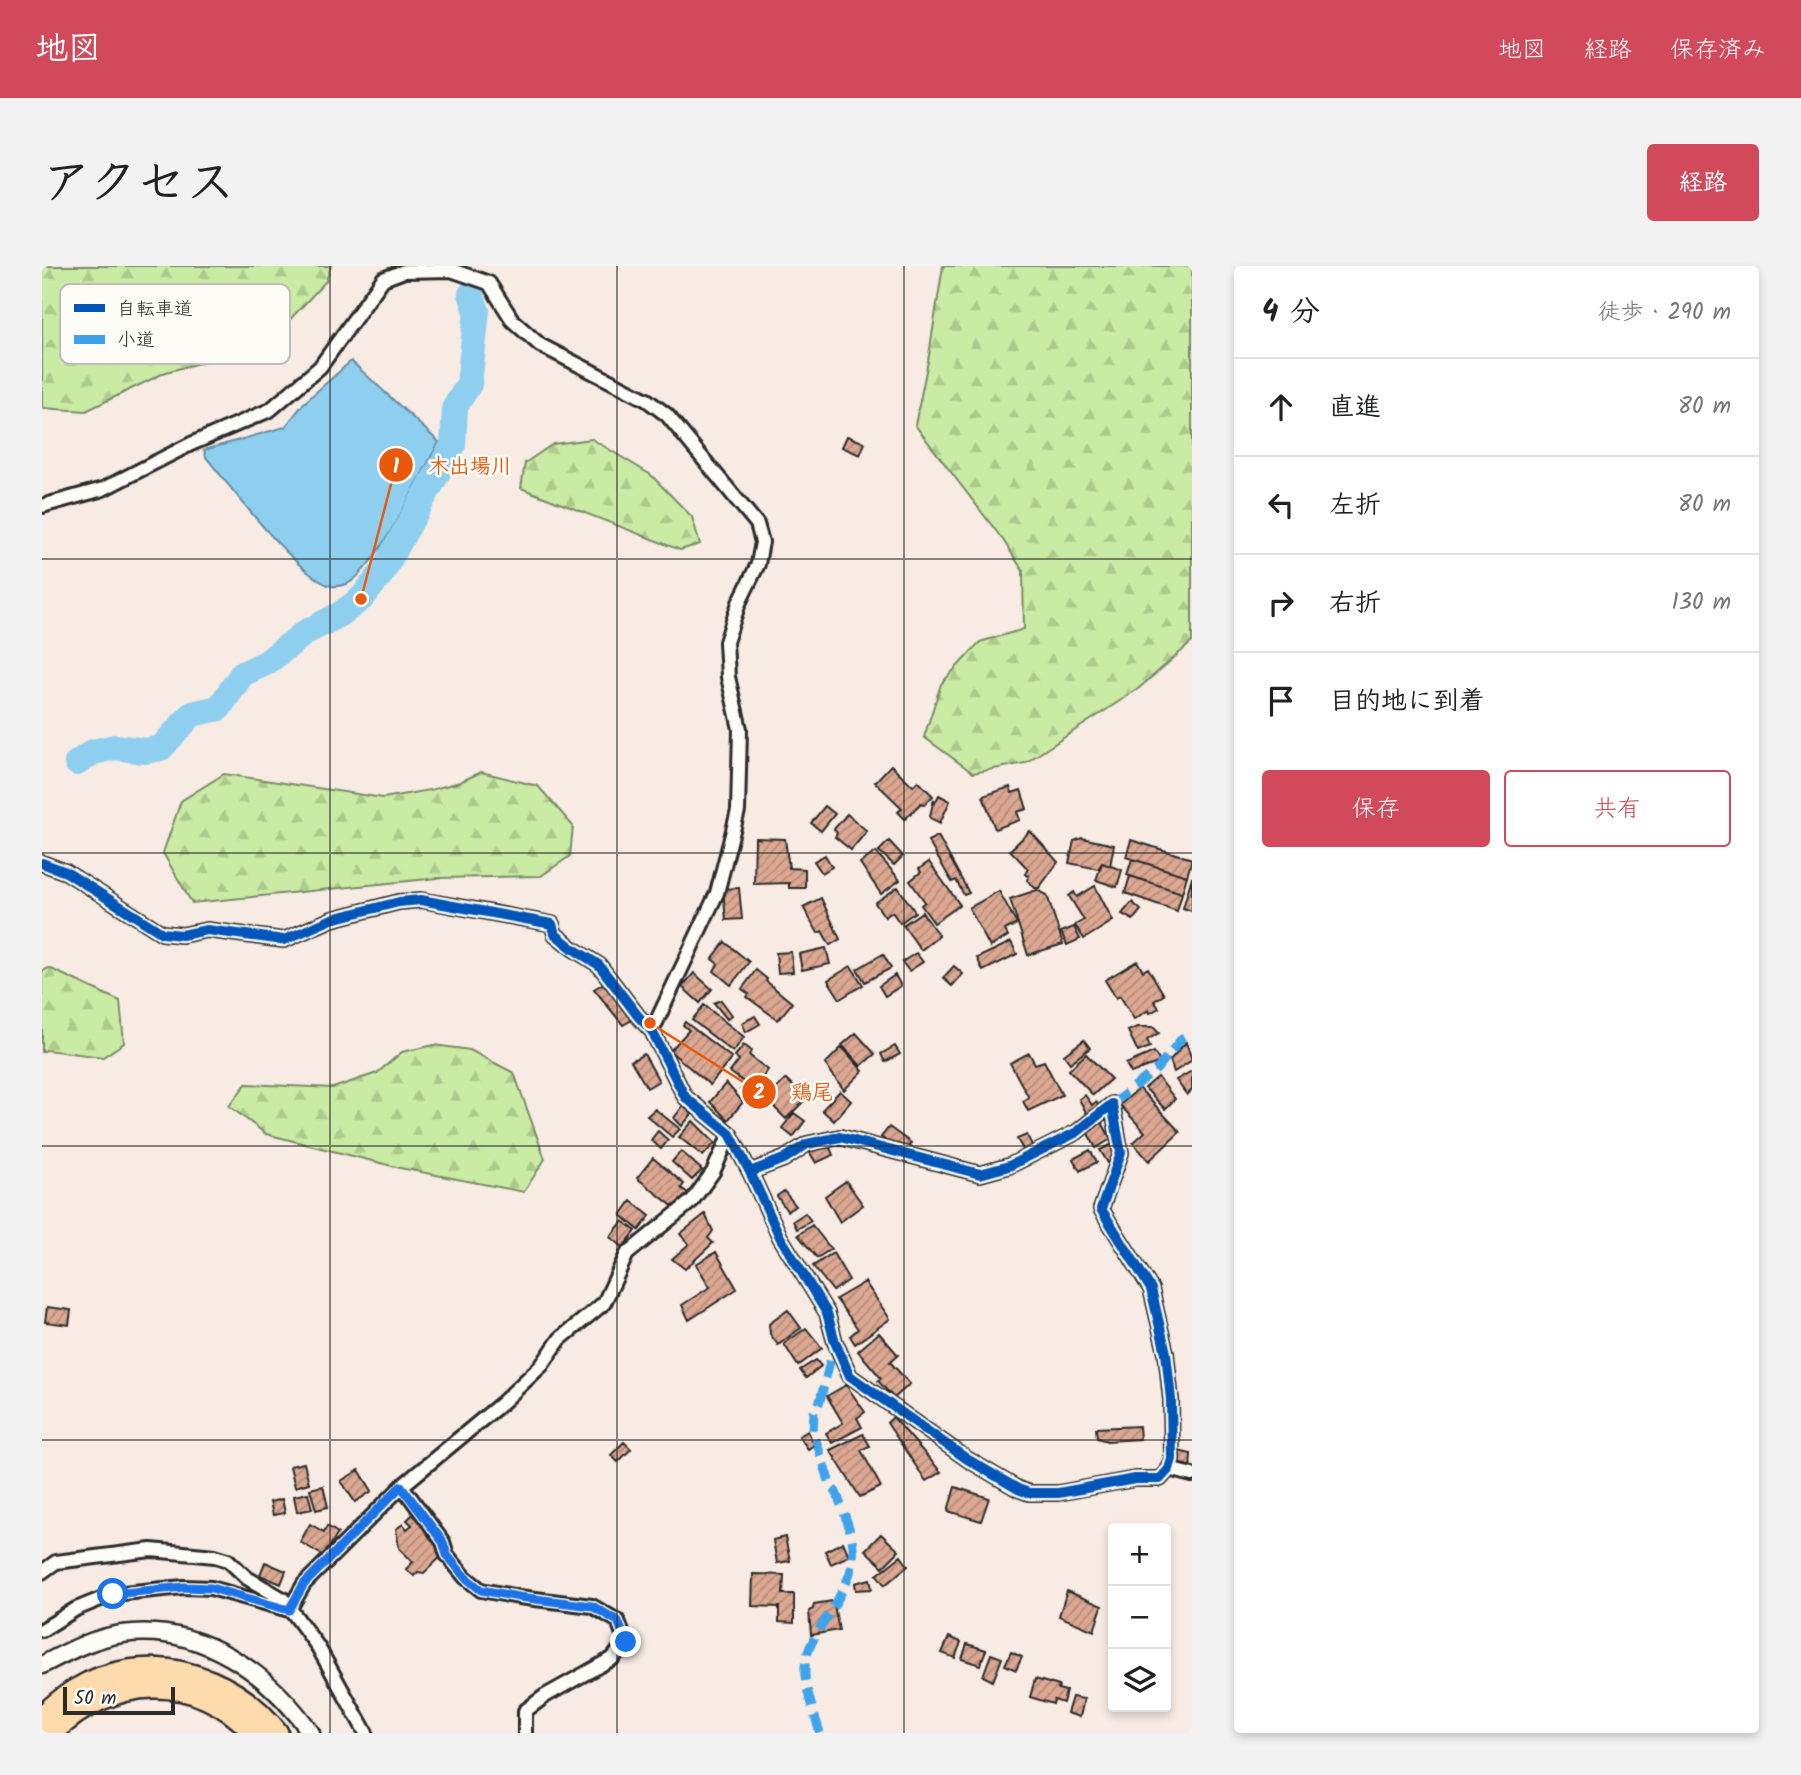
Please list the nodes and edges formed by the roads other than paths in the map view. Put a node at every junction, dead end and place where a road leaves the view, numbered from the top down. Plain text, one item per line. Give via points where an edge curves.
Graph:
1 (42, 506) edge
2 (42, 863) edge
3 (652, 1031) junction
4 (730, 1134) junction
5 (750, 1172) junction
6 (1169, 1469) junction
7 (1192, 1475) edge
8 (401, 1486) junction
9 (42, 1572) edge
10 (289, 1610) junction
11 (42, 1630) edge
12 (42, 1665) edge
13 (42, 1718) edge
14 (51, 1733) edge
15 (256, 1733) edge
16 (276, 1733) edge
17 (312, 1733) edge
18 (366, 1733) edge
19 (525, 1733) edge

1 - 3 street via 103,489 270,410 320,367 383,279 404,271 451,270 489,283 513,321 540,345 667,415 757,524 762,542 758,564 726,642 728,677 740,729 738,810 717,893
2 - 3 street via 162,933 207,930 284,940 332,919 421,900 552,923 555,934 599,965
3 - 4 street via 685,1097
4 - 5 street
4 - 8 street via 713,1172 692,1201 627,1254 604,1303 560,1339 542,1365 502,1403
5 - 6 street via 780,1237 827,1313 850,1376 967,1459 1029,1493 1160,1479
5 - 6 street via 807,1144 840,1137 980,1174 1009,1166 1077,1132 1112,1104 1121,1153 1101,1209 1151,1289 1171,1400
6 - 7 street
8 - 10 street via 304,1584
8 - 19 street via 443,1542 447,1555 481,1590 592,1606 618,1621 626,1642 612,1658 525,1711
9 - 10 street via 55,1562 151,1550 215,1556 228,1560 247,1578 283,1599
10 - 11 street via 211,1588 184,1587 113,1594
10 - 18 street via 318,1647
12 - 17 street via 81,1645 122,1634 163,1634 201,1643 237,1659 262,1678
13 - 16 highway via 77,1690 99,1680 159,1670 197,1676 233,1693
14 - 15 highway via 87,1703 120,1690 153,1685 217,1702

